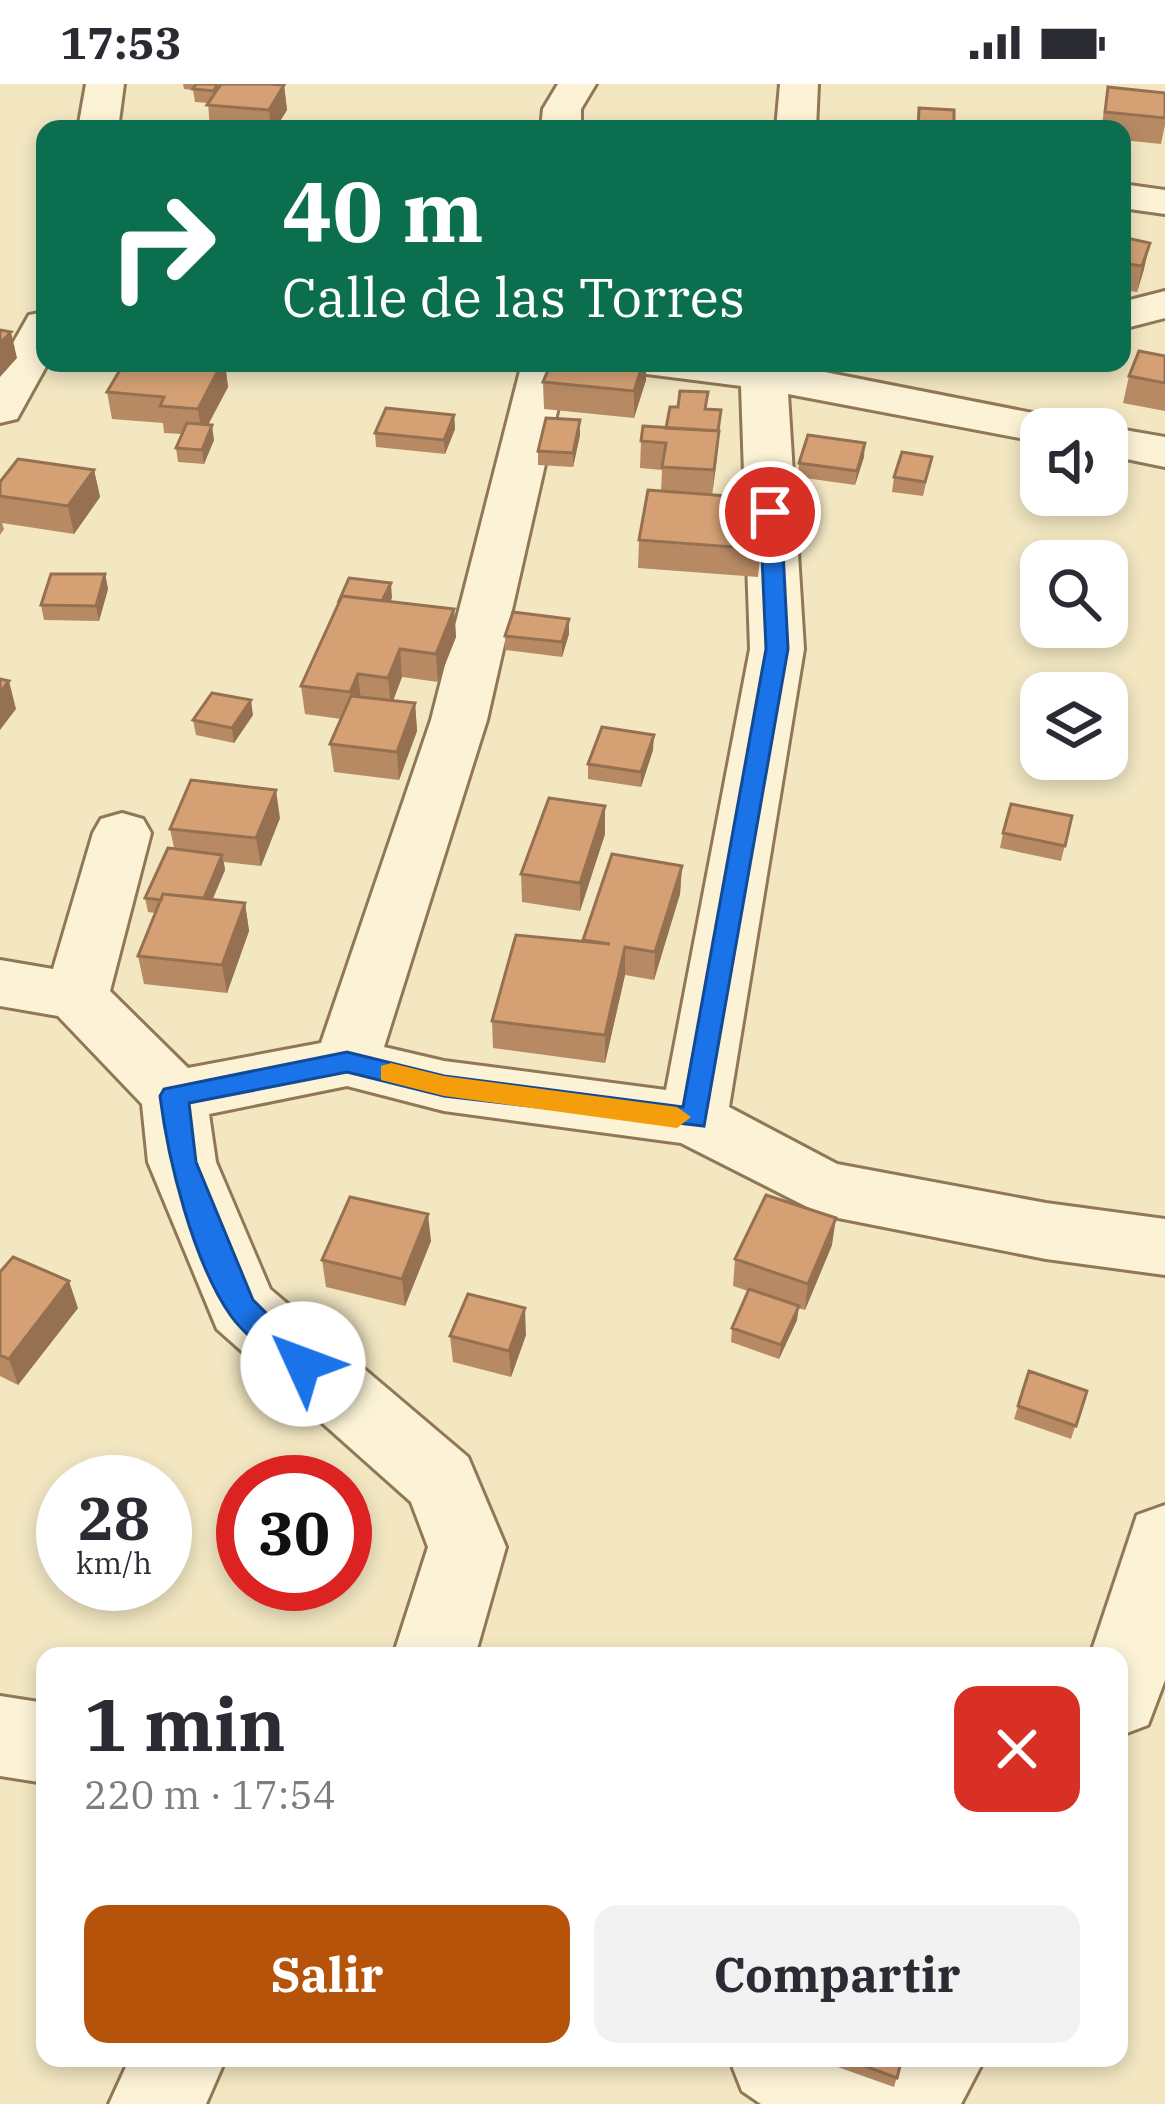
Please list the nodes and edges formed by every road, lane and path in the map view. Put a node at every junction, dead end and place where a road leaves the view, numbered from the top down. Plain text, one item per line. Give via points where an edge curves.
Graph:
1 (105, 84) edge
2 (577, 84) edge
3 (799, 84) edge
4 (99, 120) edge
5 (561, 120) edge
6 (797, 120) edge
7 (1131, 197) edge
8 (1165, 202) edge
9 (1165, 304) edge
10 (1131, 313) edge
11 (36, 342) edge
12 (543, 372) edge
13 (760, 372) edge
14 (774, 372) edge
15 (0, 409) edge
16 (1020, 424) edge
17 (1128, 445) edge
18 (1165, 452) edge
19 (122, 833) dead end
20 (0, 982) edge
21 (76, 996) junction
22 (347, 1062) junction
23 (174, 1096) junction
24 (694, 1119) junction
25 (1165, 1247) edge
26 (1165, 1540) edge
27 (437, 1647) edge
28 (1128, 1666) edge
29 (0, 1736) edge
30 (36, 1742) edge
31 (175, 2067) edge
32 (788, 2067) edge
33 (931, 2067) edge
34 (156, 2104) edge
35 (841, 2104) edge
36 (900, 2104) edge

1 - 4 street
2 - 5 street
3 - 6 street
7 - 8 street
9 - 10 street
11 - 15 street
12 - 22 street via 459,720
13 - 24 street via 777,649
14 - 16 street
17 - 18 street
19 - 21 street
20 - 21 street
21 - 23 street
22 - 23 street
22 - 24 street via 444,1086
23 - 27 street via 182,1162 242,1308 441,1481 467,1547
24 - 25 street via 824,1188
26 - 28 street
29 - 30 street
31 - 34 street
32 - 35 street
33 - 36 street

